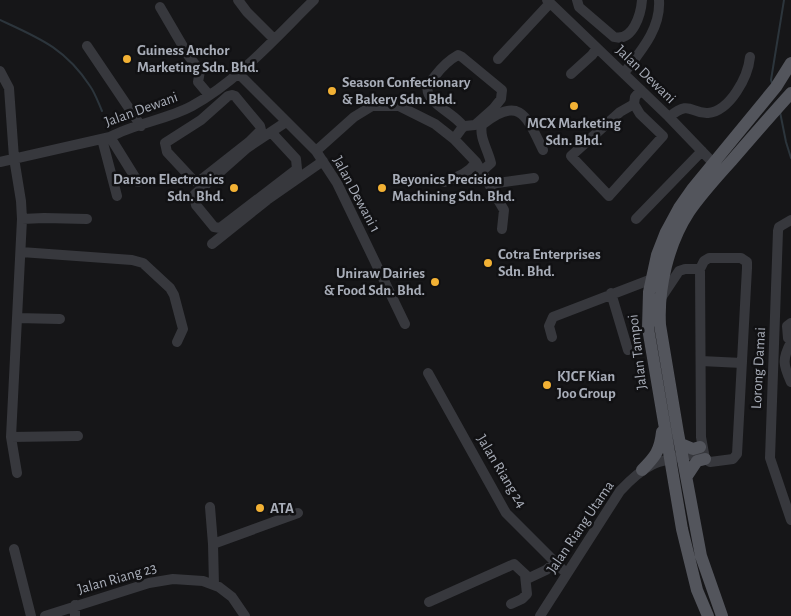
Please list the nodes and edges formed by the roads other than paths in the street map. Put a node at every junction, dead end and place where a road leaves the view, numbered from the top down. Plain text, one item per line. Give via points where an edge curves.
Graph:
1 (238, 0) edge
2 (314, 0) edge
3 (577, 0) edge
4 (642, 0) edge
5 (659, 0) edge
6 (553, 3) edge
7 (160, 7) dead end
8 (274, 39) junction
9 (86, 46) dead end
10 (597, 48) junction
11 (750, 57) dead end
12 (498, 59) dead end
13 (791, 64) edge
14 (0, 71) edge
15 (238, 73) junction
16 (624, 73) junction
17 (571, 74) dead end
18 (641, 90) junction
19 (209, 95) junction
20 (787, 98) edge
21 (634, 104) junction
22 (192, 106) junction
23 (669, 117) junction
24 (201, 120) junction
25 (286, 122) junction
26 (141, 126) junction
27 (462, 128) junction
28 (271, 132) junction
29 (106, 138) junction
30 (454, 139) junction
31 (543, 150) dead end
32 (316, 151) junction
33 (702, 151) junction
34 (14, 158) junction
35 (323, 161) junction
36 (0, 162) edge
37 (476, 162) junction
38 (718, 167) junction
39 (482, 171) junction
40 (534, 178) dead end
41 (138, 182) dead end
42 (444, 182) dead end
43 (490, 184) junction
44 (117, 196) dead end
45 (22, 219) junction
46 (636, 219) dead end
47 (88, 220) dead end
48 (791, 220) edge
49 (502, 229) dead end
50 (212, 244) dead end
51 (22, 252) junction
52 (700, 269) junction
53 (652, 279) junction
54 (611, 293) junction
55 (661, 298) junction
56 (17, 318) junction
57 (60, 319) dead end
58 (790, 323) edge
59 (405, 324) dead end
60 (552, 337) dead end
61 (791, 341) edge
62 (177, 342) dead end
63 (628, 350) dead end
64 (701, 361) junction
65 (742, 363) junction
66 (428, 373) dead end
67 (791, 382) edge
68 (663, 422) junction
69 (78, 436) dead end
70 (11, 437) junction
71 (702, 448) junction
72 (682, 450) junction
73 (670, 458) junction
74 (642, 470) junction
75 (17, 473) dead end
76 (687, 476) junction
77 (674, 484) junction
78 (210, 507) dead end
79 (298, 513) dead end
80 (791, 520) edge
81 (213, 544) junction
82 (14, 549) dead end
83 (555, 563) junction
84 (566, 573) junction
85 (525, 575) junction
86 (214, 585) junction
87 (429, 602) dead end
88 (511, 604) dead end
89 (75, 611) edge
90 (32, 616) edge
91 (45, 616) edge
92 (245, 616) edge
93 (540, 616) edge
94 (708, 616) edge
95 (722, 616) edge

1 - 8 street
2 - 8 street, Jalan Dewani
3 - 4 street via 579,7 619,38 626,36 637,23
5 - 16 street via 654,30
6 - 10 street, Jalan Dewani
6 - 12 street
7 - 19 street via 200,71 198,82
8 - 15 street, Jalan Dewani
9 - 26 street
10 - 16 street, Jalan Dewani
10 - 17 street
11 - 23 street via 745,78 718,110 706,113 683,108
13 - 38 main road, Jalan Tampoi
14 - 34 street via 8,88
15 - 19 street, Jalan Dewani
15 - 25 street, Jalan Dewani 1
16 - 18 street, Jalan Dewani
18 - 21 street via 634,97
18 - 23 street, Jalan Dewani
19 - 22 street, Jalan Dewani
20 - 38 main road, Jalan Tampoi
21 - 21 street via 664,136 609,196 571,156 620,112
22 - 24 street
22 - 26 street, Jalan Dewani
23 - 33 street, Jalan Dewani
24 - 24 street via 165,143 167,152 194,181 202,180 260,130 235,96 228,96
25 - 28 street
25 - 32 street, Jalan Dewani 1
26 - 29 street, Jalan Dewani
27 - 27 street via 460,122 428,92 428,85 439,70 458,56 502,90 501,99 493,109 475,125
27 - 30 street
28 - 28 street via 247,148 194,195 196,204 214,227 220,228 297,169 296,159
29 - 34 street, Jalan Dewani
29 - 41 street
29 - 44 street
30 - 32 street via 435,124 398,106 372,106 354,117
30 - 37 street
31 - 39 street via 528,118 517,111 505,111 482,125 480,133 491,162
32 - 35 street, Jalan Dewani 1
33 - 38 street, Jalan Dewani
33 - 46 street
34 - 36 street, Jalan Dewani
34 - 45 street
35 - 50 street
35 - 59 street, Jalan Dewani 1 via 337,183
37 - 39 street
37 - 42 street via 471,170
38 - 53 main road, Jalan Tampoi via 693,188 666,232
38 - 55 main road, Jalan Tampoi via 677,235
39 - 43 street
40 - 43 street
43 - 49 street via 504,210
45 - 47 street
45 - 51 street
48 - 80 street, Lorong Damai via 778,231 770,458
51 - 56 street
51 - 62 street via 143,263 174,295 183,329
52 - 55 street via 679,271
52 - 64 street
52 - 65 street via 709,258 741,258 747,262
53 - 54 street
53 - 68 main road, Jalan Tampoi via 647,309 648,328
54 - 60 street via 553,317 549,326
54 - 63 street
55 - 72 main road, Jalan Tampoi via 660,326
56 - 57 street
56 - 70 street
58 - 61 street via 787,334
61 - 67 street via 784,360
64 - 65 street
64 - 71 street
65 - 71 street via 737,454 733,459 710,462
66 - 83 street, Jalan Riang 24 via 506,513
68 - 73 main road, Jalan Tampoi
68 - 74 main road via 660,447 654,459
69 - 70 street
70 - 75 street
71 - 72 main road
71 - 76 main road
72 - 73 street, Jalan Riang Utama
72 - 76 main road, Jalan Tampoi
73 - 74 street, Jalan Riang Utama
73 - 77 main road, Jalan Tampoi
74 - 77 main road via 660,468 667,472
74 - 84 street, Jalan Riang Utama via 620,491
76 - 95 main road, Jalan Tampoi via 701,556
77 - 94 main road, Jalan Tampoi via 688,559
78 - 81 street
79 - 81 street
81 - 86 street
82 - 90 street
83 - 84 street, Jalan Riang 24
83 - 85 street via 535,576 529,578
84 - 93 street, Jalan Riang Utama
85 - 87 street via 514,564
85 - 88 street via 526,594
86 - 89 street, Jalan Riang 23 via 203,581 159,580
86 - 92 street, Jalan Riang 23 via 232,597
89 - 91 street, Jalan Riang 23

